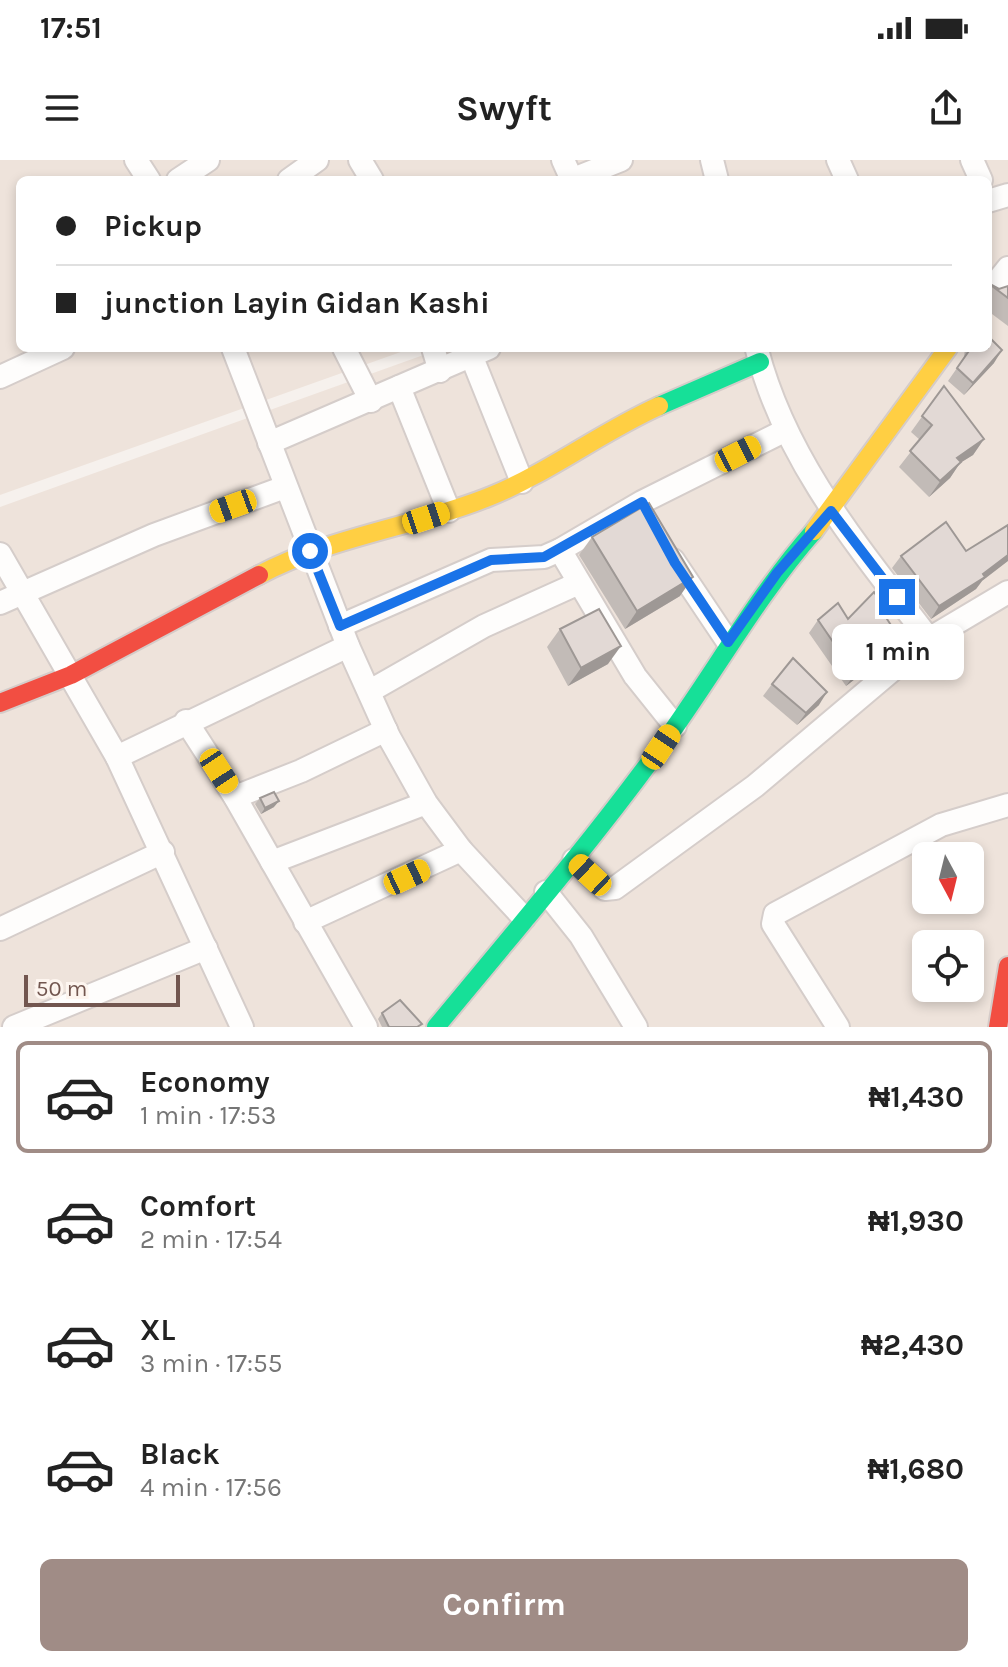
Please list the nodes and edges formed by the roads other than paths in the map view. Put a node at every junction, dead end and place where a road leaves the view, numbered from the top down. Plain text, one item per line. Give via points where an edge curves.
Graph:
1 (208, 160) edge
2 (317, 160) edge
3 (621, 160) edge
4 (184, 176) edge
5 (295, 176) edge
6 (581, 176) edge
7 (1008, 268) edge
8 (992, 288) edge
9 (54, 352) edge
10 (235, 352) edge
11 (346, 352) edge
12 (434, 352) edge
13 (480, 352) edge
14 (945, 352) edge
15 (758, 355) edge
16 (440, 371) junction
17 (0, 377) edge
18 (399, 387) junction
19 (371, 401) junction
20 (786, 430) junction
21 (269, 443) junction
22 (522, 482) junction
23 (285, 487) junction
24 (642, 502) junction
25 (449, 511) junction
26 (831, 511) junction
27 (560, 550) junction
28 (310, 551) junction
29 (0, 554) edge
30 (579, 583) junction
31 (23, 592) junction
32 (1008, 592) edge
33 (0, 603) edge
34 (344, 636) junction
35 (929, 639) junction
36 (728, 642) junction
37 (71, 675) junction
38 (370, 691) junction
39 (0, 703) edge
40 (186, 721) junction
41 (675, 726) junction
42 (386, 730) junction
43 (117, 757) junction
44 (235, 797) junction
45 (426, 803) junction
46 (1008, 805) edge
47 (461, 850) junction
48 (163, 852) junction
49 (574, 860) junction
50 (272, 862) junction
51 (546, 892) junction
52 (524, 918) junction
53 (305, 922) junction
54 (0, 929) edge
55 (206, 948) junction
56 (1008, 966) edge
57 (833, 1026) edge
58 (14, 1027) edge
59 (242, 1027) edge
60 (366, 1027) edge
61 (436, 1027) edge
62 (636, 1027) edge
63 (998, 1027) edge

1 - 4 street
2 - 5 street
3 - 6 street
7 - 8 street
9 - 17 street
10 - 21 street
11 - 19 street
12 - 16 street
13 - 16 street
13 - 22 street
14 - 26 street
15 - 20 street
15 - 22 street via 625,421
16 - 18 street
18 - 19 street
18 - 25 street
19 - 21 street
20 - 24 street
20 - 26 street
21 - 23 street
22 - 25 street
23 - 28 street
23 - 31 street via 154,535
24 - 27 street
24 - 36 street
25 - 28 street
26 - 35 street
26 - 36 street via 777,573
27 - 30 street
27 - 34 street via 544,557 491,560
28 - 34 street
28 - 37 street
29 - 31 street
30 - 38 street via 484,626
30 - 41 street via 635,676
31 - 33 street
31 - 37 street
32 - 35 street
34 - 38 street
34 - 40 street
35 - 49 street via 755,786 615,888 605,889
36 - 41 street
37 - 39 street
37 - 43 street
38 - 42 street
40 - 43 street
40 - 44 street
41 - 49 street
42 - 44 street
42 - 45 street
43 - 48 street
44 - 50 street
45 - 47 street
45 - 50 street
46 - 57 street via 941,825 775,914 773,924
47 - 52 street
47 - 53 street
48 - 54 street
48 - 55 street
49 - 51 street
50 - 53 street
51 - 52 street
51 - 62 street via 581,936
52 - 61 street
53 - 60 street
55 - 58 street
55 - 59 street
56 - 63 street

